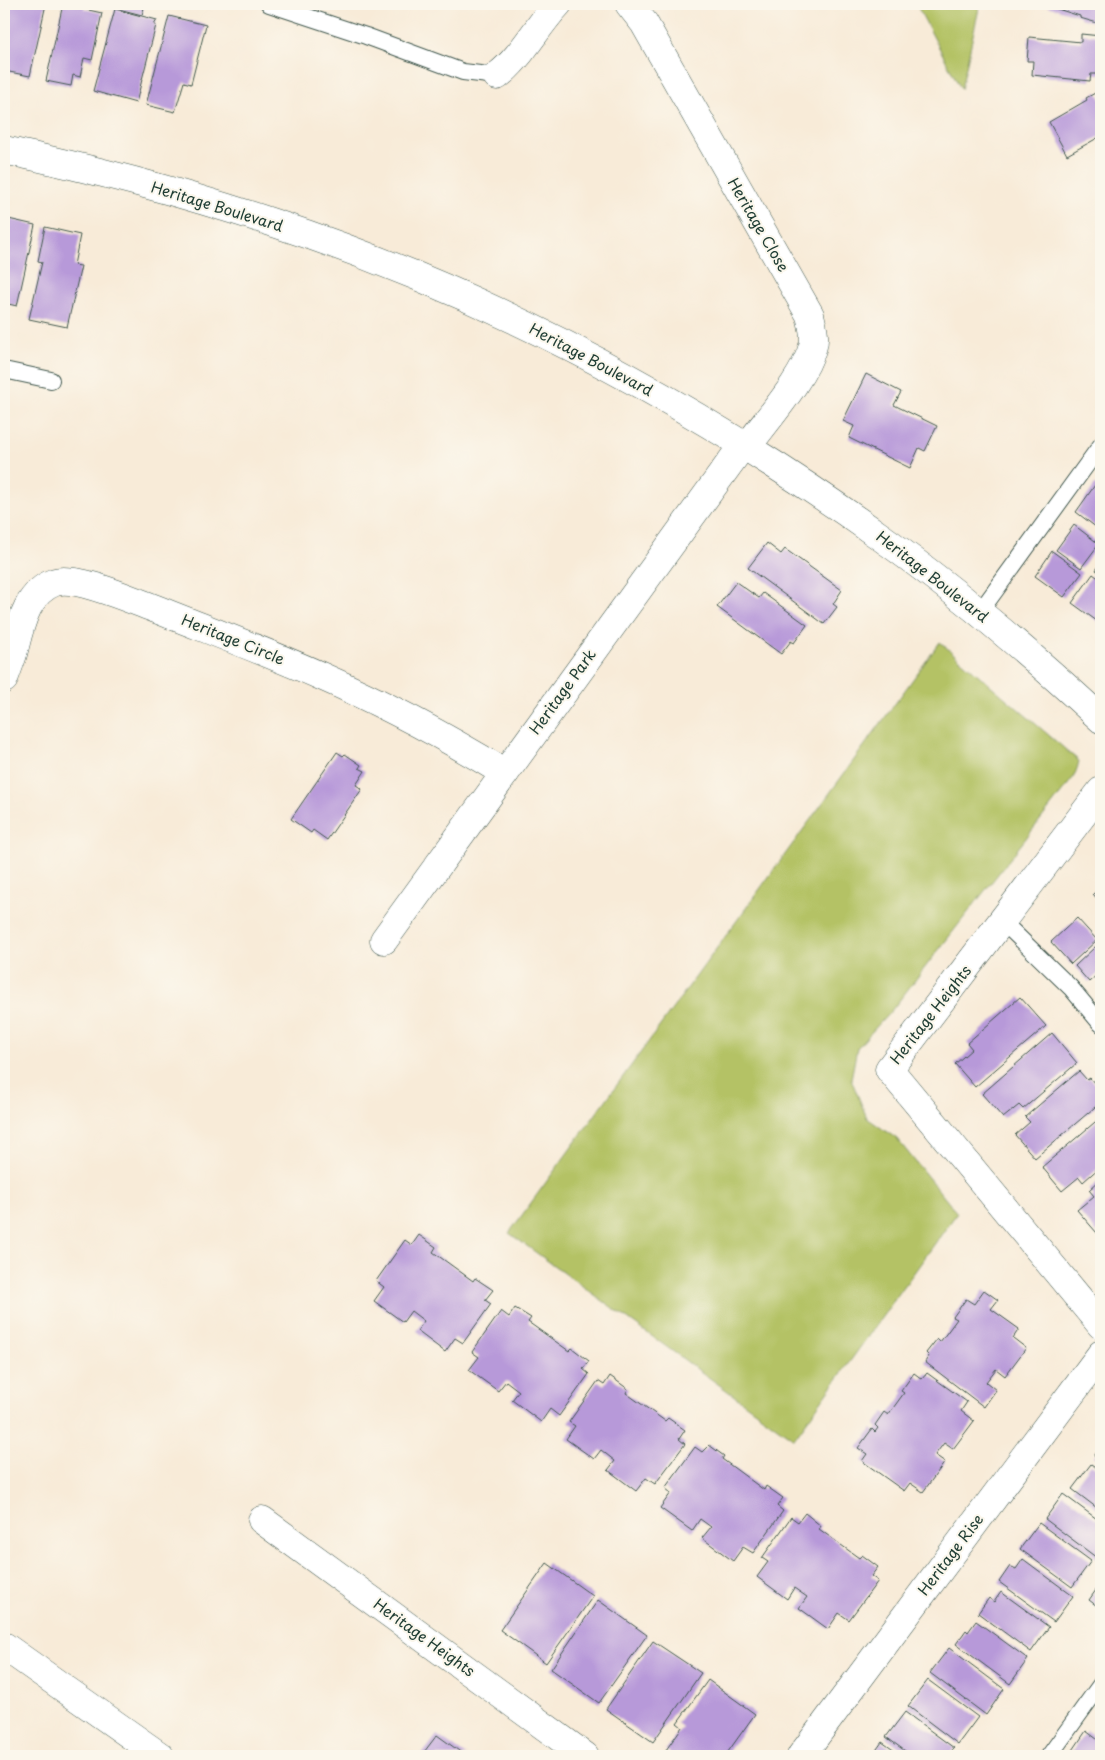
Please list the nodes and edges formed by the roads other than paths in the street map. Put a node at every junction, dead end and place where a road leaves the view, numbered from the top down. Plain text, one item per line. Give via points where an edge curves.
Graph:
1 (269, 4) edge
2 (558, 4) edge
3 (629, 4) edge
4 (497, 76) joint
5 (4, 150) edge
6 (4, 370) edge
7 (51, 380) dead end
8 (1101, 445) edge
9 (745, 446) junction
10 (979, 614) junction
11 (4, 679) edge
12 (1101, 719) edge
13 (505, 773) junction
14 (1101, 791) edge
15 (1002, 922) junction
16 (384, 940) dead end
17 (1101, 1024) edge
18 (1101, 1325) edge
19 (1101, 1354) edge
20 (262, 1520) dead end
21 (4, 1646) edge
22 (1101, 1684) edge
23 (160, 1756) edge
24 (585, 1756) edge
25 (801, 1756) edge
26 (1049, 1756) edge

1 - 4 lane via 463,72
2 - 4 street via 510,66
3 - 9 street, Heritage Close via 644,23 810,315 814,344 797,378
5 - 9 street, Heritage Boulevard via 80,166 270,221 402,270 586,355
6 - 7 lane
8 - 10 lane
9 - 10 street, Heritage Boulevard via 881,537
9 - 13 street, Heritage Park
10 - 12 street, Heritage Boulevard
11 - 13 street, Heritage Circle via 28,606 40,591 56,582 73,582 101,589 221,634 321,676 437,732
13 - 16 street, Heritage Park
14 - 15 street, Heritage Heights
15 - 17 lane via 1071,988
15 - 18 street, Heritage Heights via 889,1069
19 - 25 street, Heritage Rise
20 - 24 street, Heritage Heights
21 - 23 street
22 - 26 lane

